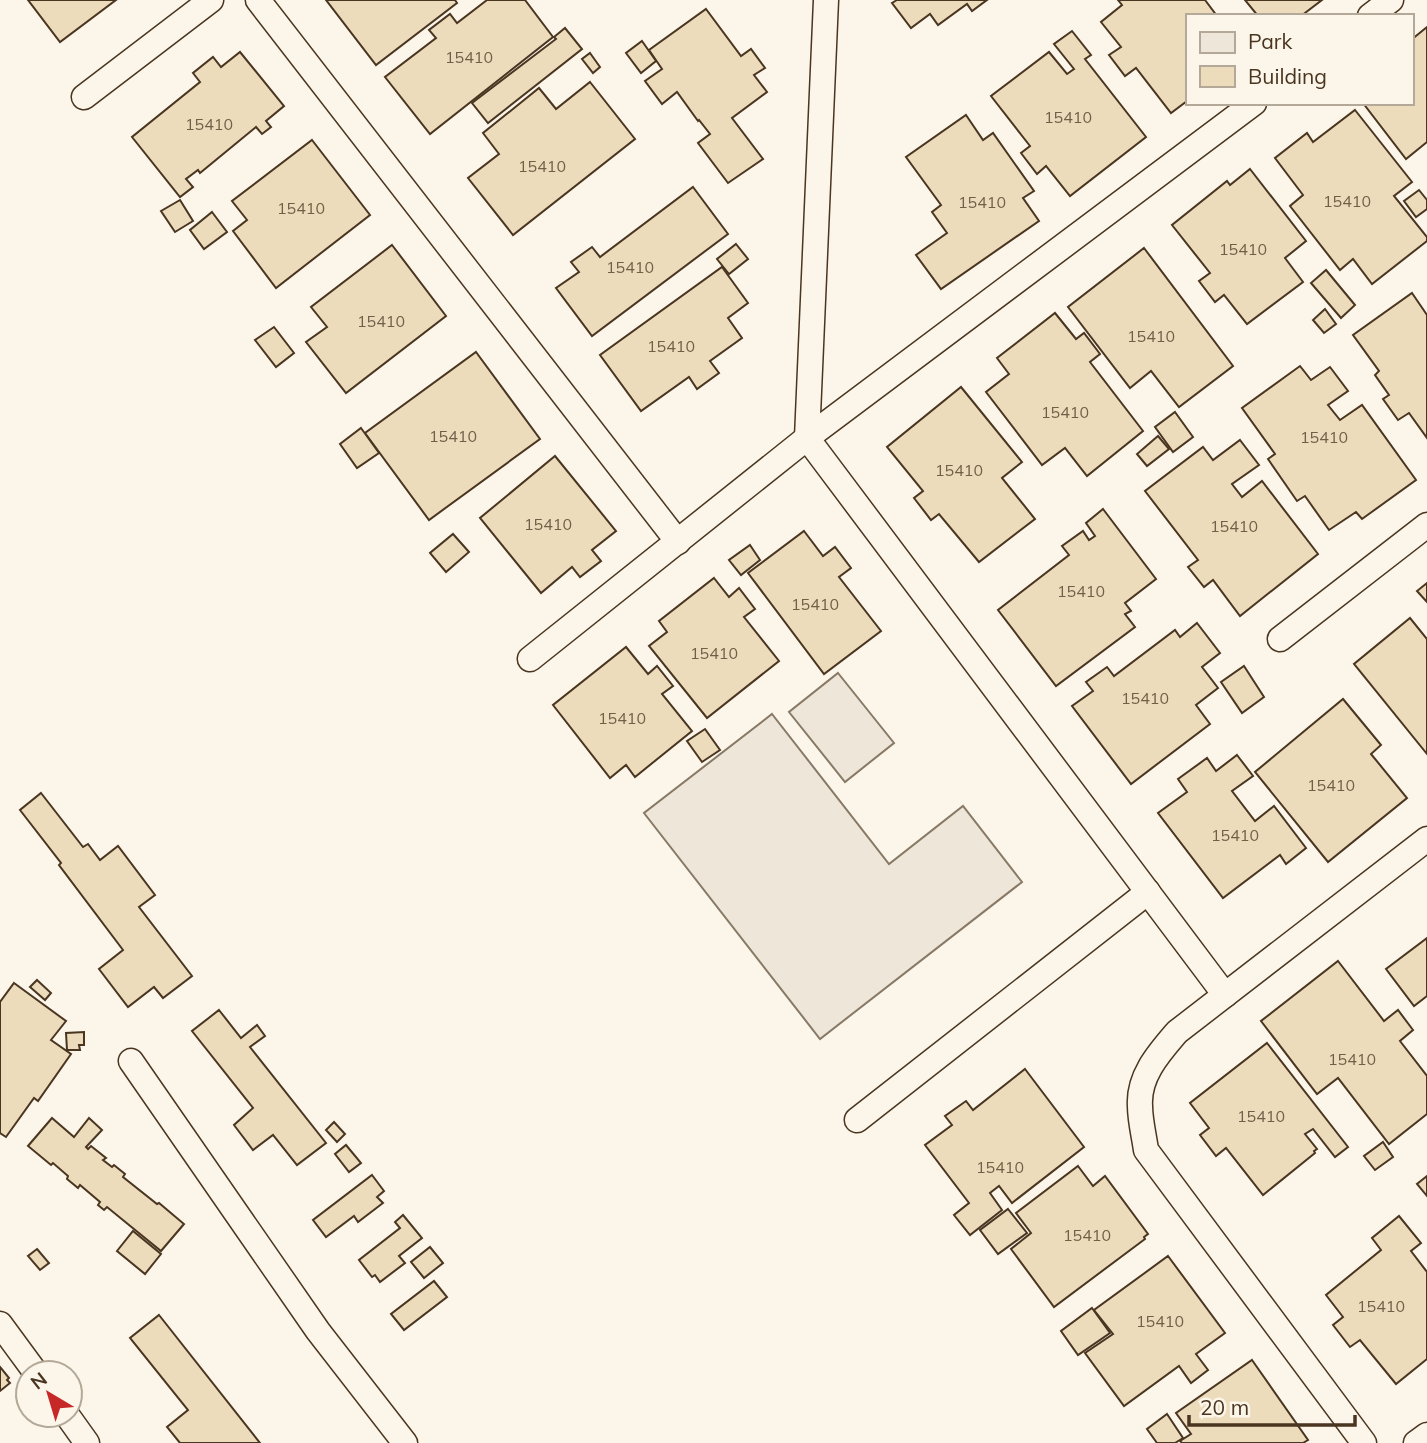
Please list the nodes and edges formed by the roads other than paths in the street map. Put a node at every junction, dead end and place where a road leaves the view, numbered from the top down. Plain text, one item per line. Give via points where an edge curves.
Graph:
1 (211, 0) edge
2 (258, 0) edge
3 (827, 0) edge
4 (1391, 0) edge
5 (1373, 14) edge
6 (84, 97) dead end
7 (1251, 105) edge
8 (807, 438) junction
9 (1427, 525) edge
10 (678, 542) junction
11 (1280, 639) dead end
12 (530, 659) dead end
13 (1427, 839) edge
14 (1148, 892) junction
15 (1226, 995) junction
16 (131, 1061) dead end
17 (857, 1120) dead end
18 (0, 1324) edge
19 (26, 1359) edge
20 (1427, 1434) edge
21 (405, 1443) edge
22 (1364, 1443) edge
23 (1416, 1443) edge

1 - 6 lane
2 - 10 lane
3 - 8 lane
4 - 5 lane
7 - 8 lane
8 - 10 lane
8 - 14 lane
9 - 11 lane
10 - 12 lane
13 - 15 lane
14 - 15 lane
14 - 17 lane
15 - 22 lane via 1177,1032 1155,1058 1139,1103 1146,1150
16 - 21 lane via 318,1331
18 - 19 lane
20 - 23 lane

